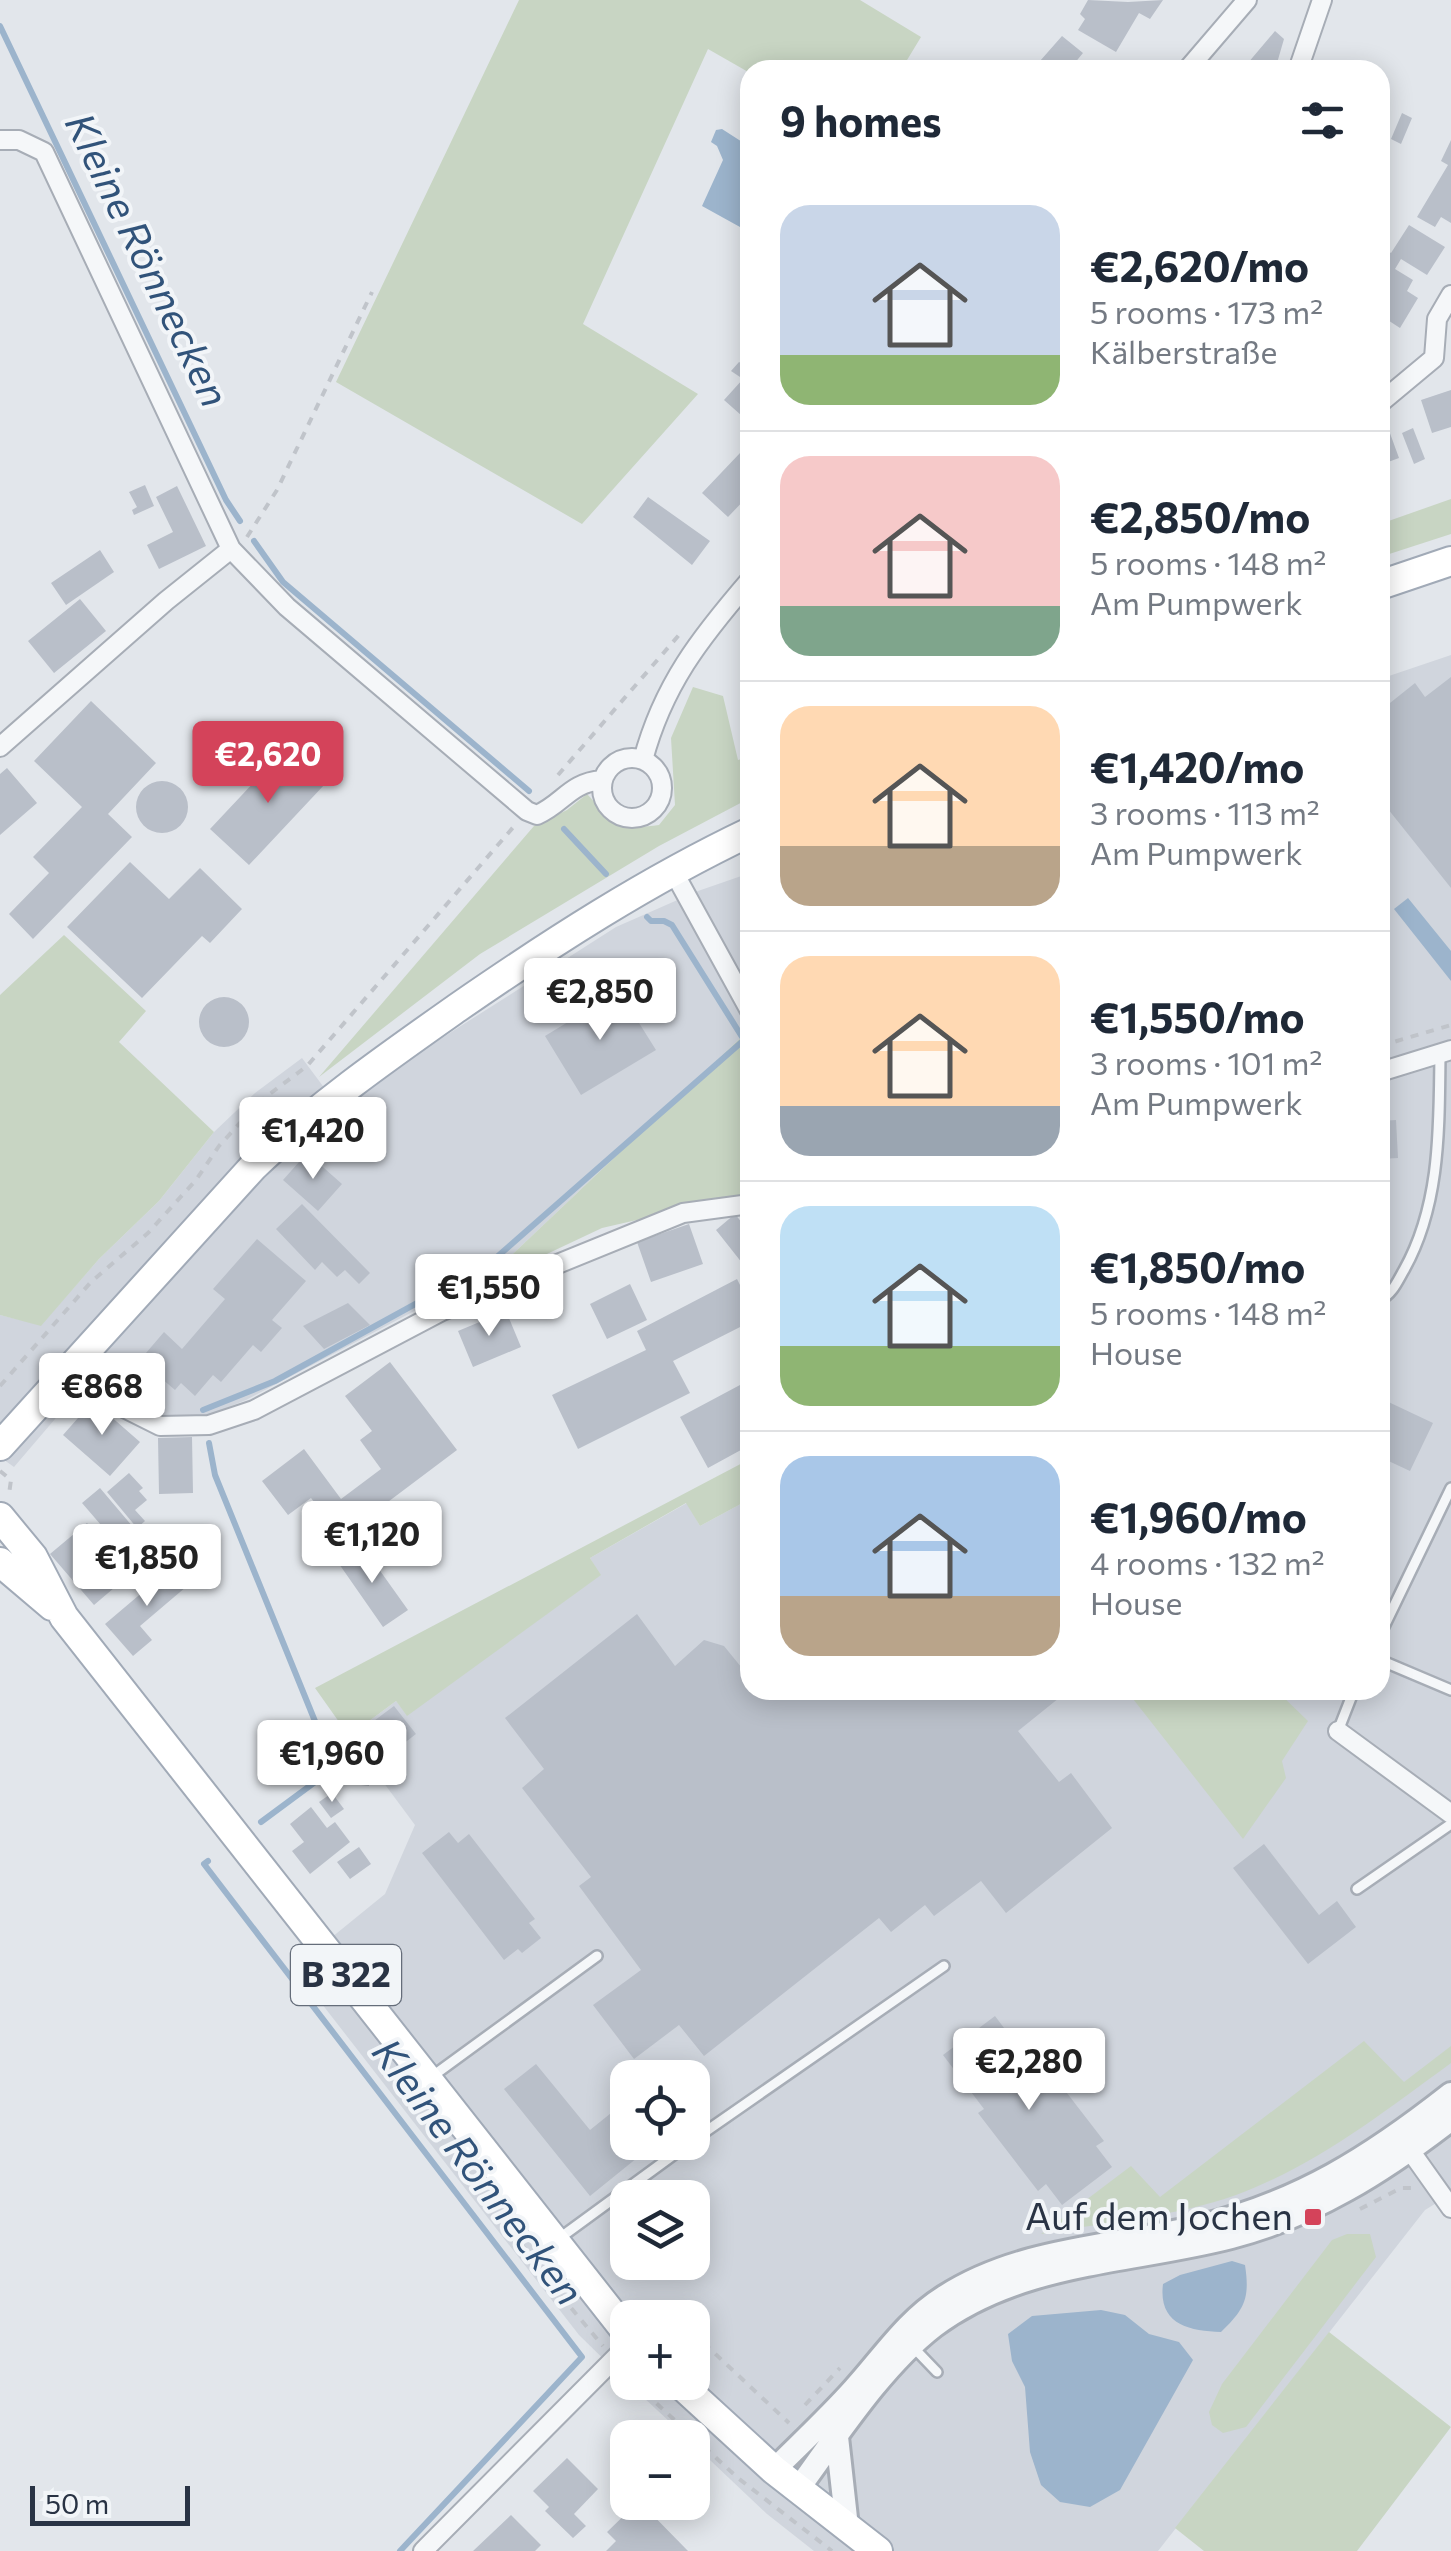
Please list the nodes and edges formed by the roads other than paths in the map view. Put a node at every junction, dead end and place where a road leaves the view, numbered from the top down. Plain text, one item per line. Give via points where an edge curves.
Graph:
1 (1247, 0) edge
2 (1322, 0) edge
3 (1196, 60) edge
4 (1301, 60) edge
5 (0, 140) edge
6 (1451, 295) edge
7 (1442, 355) edge
8 (1390, 396) edge
9 (231, 549) junction
10 (1451, 561) edge
11 (1390, 582) edge
12 (740, 592) edge
13 (0, 747) edge
14 (644, 760) junction
15 (602, 780) junction
16 (740, 837) edge
17 (672, 869) junction
18 (740, 992) edge
19 (1445, 1052) edge
20 (1390, 1069) edge
21 (740, 1205) edge
22 (1390, 1294) edge
23 (68, 1368) junction
24 (11, 1422) edge
25 (0, 1446) edge
26 (1451, 1488) edge
27 (0, 1517) edge
28 (0, 1562) edge
29 (1390, 1615) edge
30 (64, 1616) junction
31 (1390, 1664) edge
32 (1451, 1690) edge
33 (1350, 1700) edge
34 (1338, 1731) joint
35 (1451, 1814) edge
36 (1451, 1824) edge
37 (1357, 1888) dead end
38 (597, 1956) dead end
39 (944, 1966) dead end
40 (428, 2079) junction
41 (1451, 2094) edge
42 (1451, 2120) edge
43 (710, 2129) edge
44 (1404, 2143) junction
45 (667, 2160) edge
46 (1450, 2207) edge
47 (555, 2242) junction
48 (610, 2311) edge
49 (906, 2340) junction
50 (610, 2363) edge
51 (938, 2372) dead end
52 (698, 2400) edge
53 (837, 2437) junction
54 (774, 2470) junction
55 (798, 2490) junction
56 (839, 2539) edge
57 (423, 2551) edge
58 (878, 2551) edge

1 - 3 street
2 - 4 street
5 - 9 street via 44,152
6 - 7 street via 1437,319
7 - 8 street
9 - 13 street
9 - 15 street via 287,608 527,811 537,815 574,786
10 - 11 main road
12 - 14 street via 678,671
14 - 15 street via 621,759
14 - 15 street via 657,770 663,792 646,816 613,812
16 - 17 main road
17 - 18 street
17 - 23 main road via 520,965 291,1130
19 - 20 street
19 - 22 lane via 1433,1192 1414,1252
21 - 23 street via 683,1212 459,1304 254,1410 209,1425 160,1426
23 - 24 main road
24 - 25 main road
26 - 29 lane
27 - 30 main road, B 322 via 33,1557
28 - 30 main road, B 322
30 - 40 main road, B 322
31 - 32 lane
33 - 34 lane
34 - 35 street
36 - 37 lane
38 - 40 lane
39 - 43 lane
40 - 47 main road, B 322
41 - 44 street
42 - 44 street
44 - 46 street
44 - 49 street via 1257,2211 992,2272 944,2296
45 - 47 lane
47 - 48 main road, B 322
49 - 51 lane
49 - 53 street
49 - 54 street
50 - 57 street
52 - 54 main road
53 - 55 street
53 - 56 street
54 - 55 main road
55 - 56 main road
56 - 58 main road

